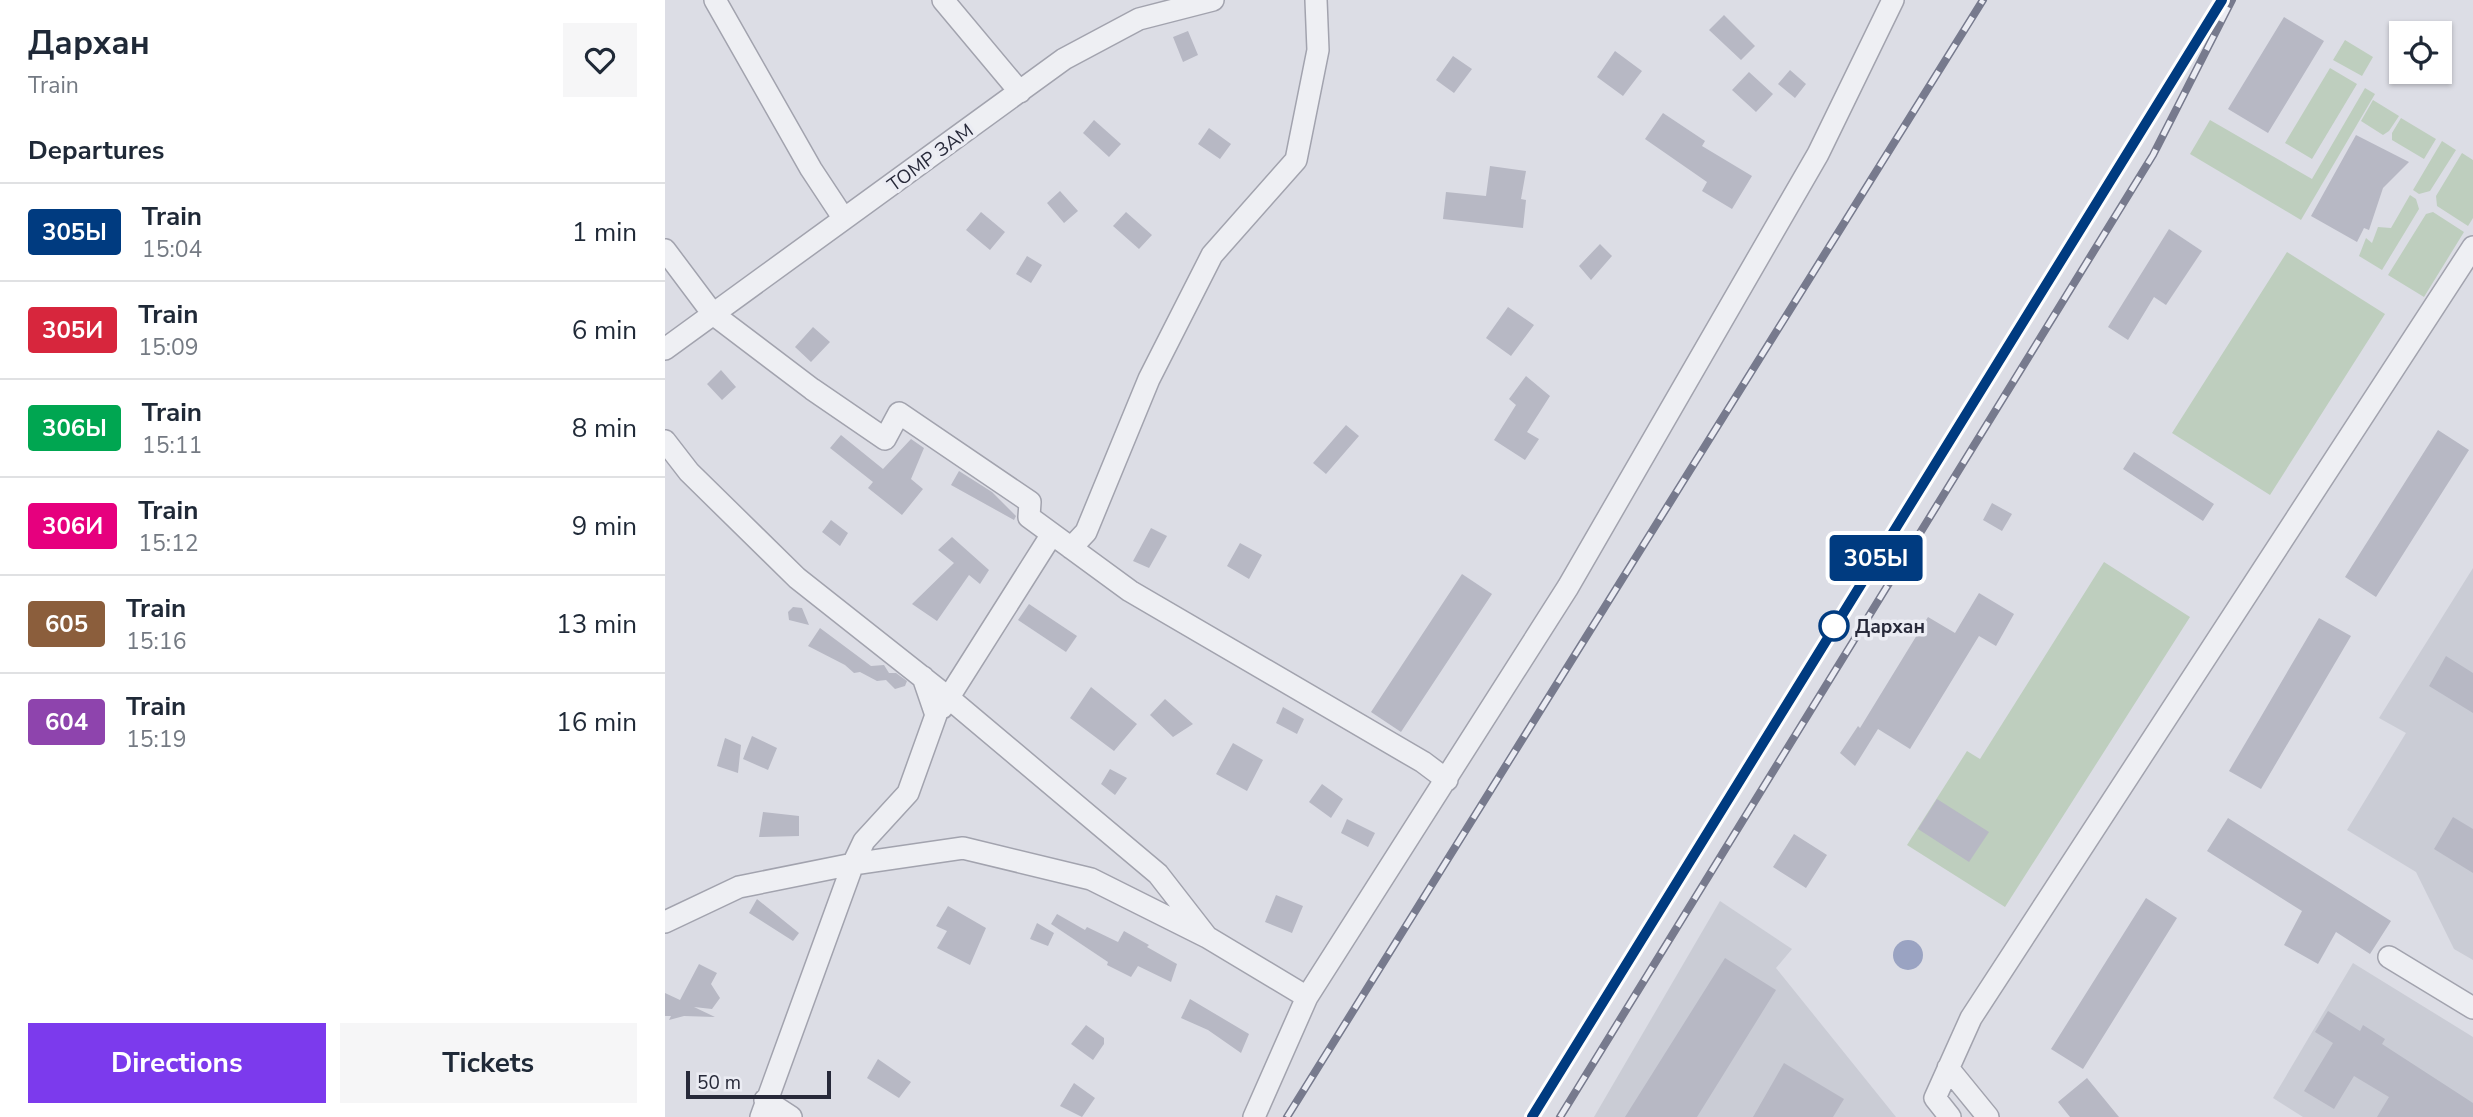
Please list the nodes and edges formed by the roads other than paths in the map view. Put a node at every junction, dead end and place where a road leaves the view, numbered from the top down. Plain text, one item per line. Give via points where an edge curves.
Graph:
1 (715, 0) edge
2 (943, 0) edge
3 (1213, 0) edge
4 (1316, 0) edge
5 (1893, 0) edge
6 (1020, 92) junction
7 (844, 219) junction
8 (2473, 247) edge
9 (665, 250) edge
10 (713, 314) junction
11 (665, 349) edge
12 (665, 440) edge
13 (1052, 534) junction
14 (1072, 548) junction
15 (923, 677) junction
16 (950, 699) junction
17 (936, 715) junction
18 (1447, 780) junction
19 (853, 864) junction
20 (665, 922) edge
21 (1207, 937) junction
22 (2389, 957) dead end
23 (1307, 997) junction
24 (2473, 1008) edge
25 (1948, 1068) junction
26 (763, 1108) edge
27 (791, 1117) edge
28 (1254, 1117) edge
29 (1950, 1117) edge
30 (1988, 1117) edge

1 - 7 street
2 - 6 street
3 - 6 street, ТОМР ЗАМ via 1139,19 1064,59
4 - 14 street via 1318,50 1296,160 1212,255 1149,379 1086,532
5 - 18 street via 1813,165 1568,587
6 - 7 street, ТОМР ЗАМ
7 - 10 street, ТОМР ЗАМ
8 - 25 street via 2022,938 1971,1018
9 - 10 street
10 - 11 street, ТОМР ЗАМ
10 - 13 street via 885,439 899,413 1030,502 1029,517
12 - 15 street via 689,472 797,578
13 - 14 street
13 - 16 street
14 - 18 street via 1130,591
15 - 16 street
15 - 17 street
16 - 17 street
16 - 21 street via 1158,874
17 - 19 street via 908,793 864,841
18 - 23 street
19 - 20 street via 739,887
19 - 21 street via 963,848 1091,879
19 - 26 street
21 - 23 street
22 - 24 street
23 - 28 street
25 - 29 street via 1935,1098
25 - 30 street
26 - 27 street

